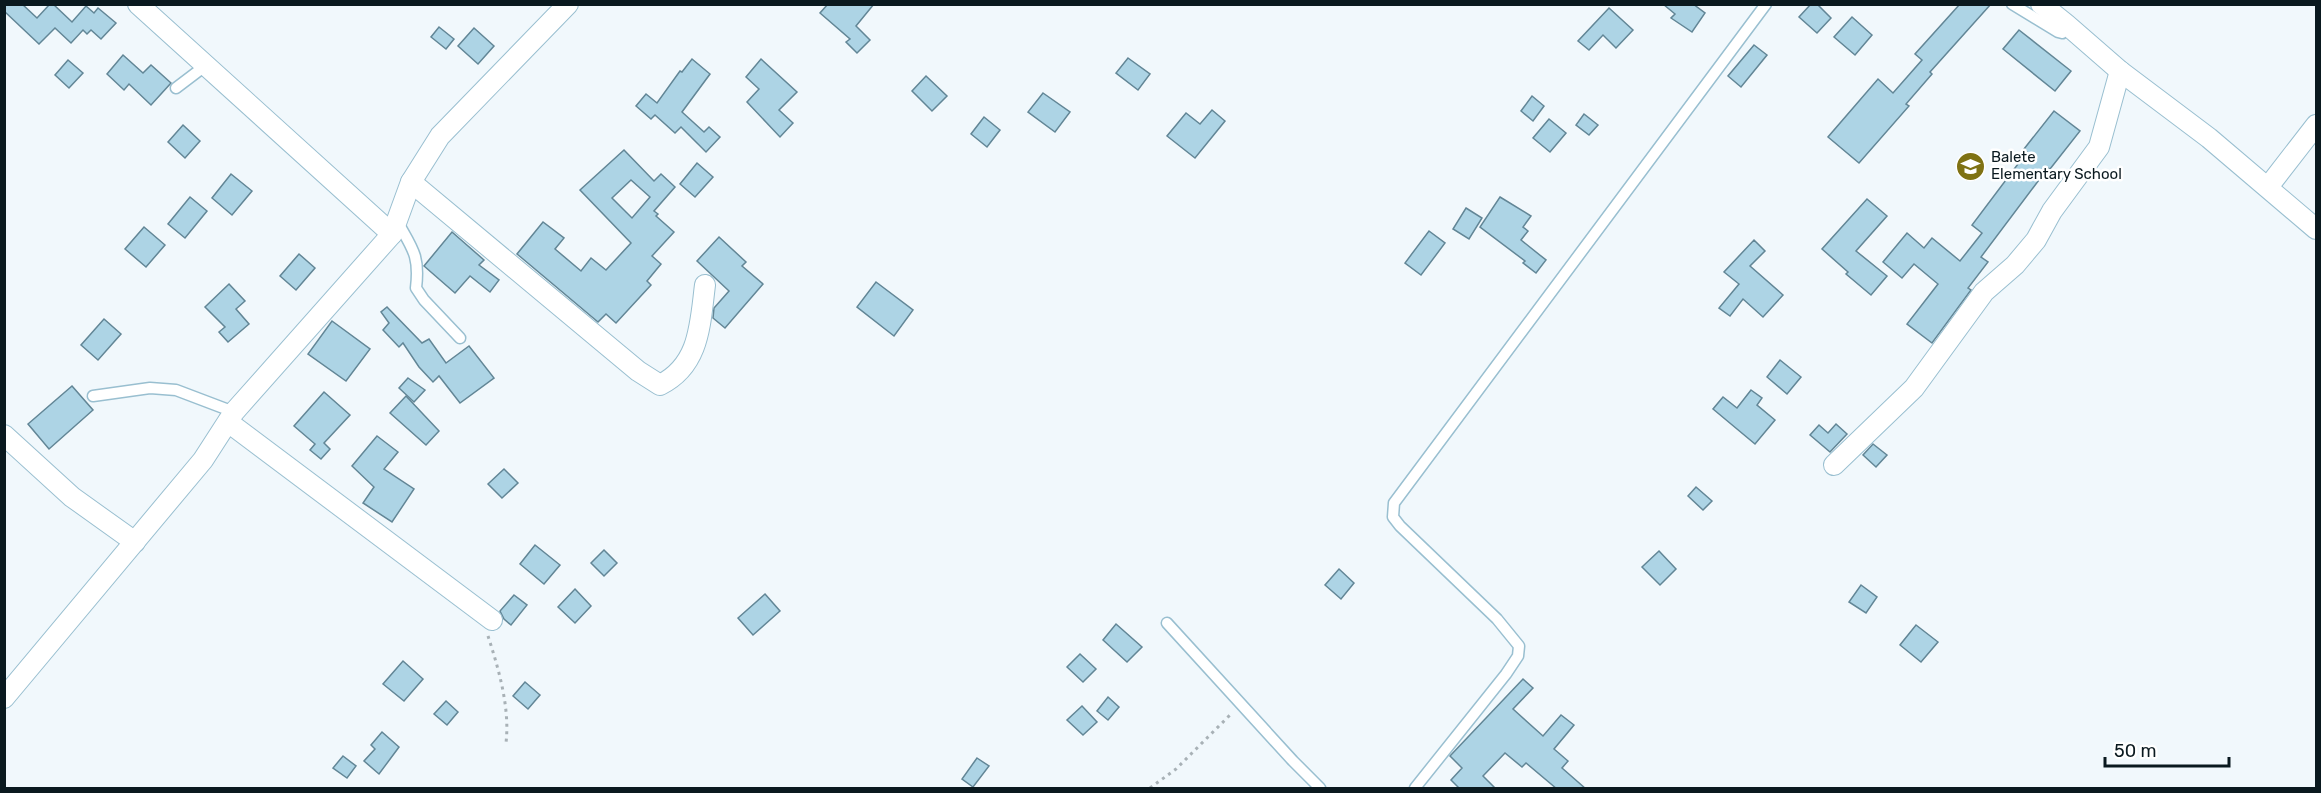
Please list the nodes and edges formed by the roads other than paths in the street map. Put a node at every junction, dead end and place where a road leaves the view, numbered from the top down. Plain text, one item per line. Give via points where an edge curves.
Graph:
1 (138, 4) edge
2 (568, 4) edge
3 (1766, 4) edge
4 (2012, 4) edge
5 (2041, 4) edge
6 (2066, 24) junction
7 (205, 66) junction
8 (2120, 70) junction
9 (176, 88) dead end
10 (2316, 125) edge
11 (411, 182) junction
12 (2268, 187) junction
13 (395, 227) junction
14 (2316, 229) edge
15 (705, 285) dead end
16 (460, 338) dead end
17 (93, 396) dead end
18 (231, 417) junction
19 (4, 435) edge
20 (1834, 465) dead end
21 (135, 542) junction
22 (487, 616) road end
23 (1167, 622) dead end
24 (4, 698) edge
25 (1320, 789) edge
26 (1415, 789) edge

1 - 7 street
2 - 11 street via 440,136
3 - 26 lane via 1394,503 1393,517 1400,526 1519,645 1518,656 1506,674
4 - 6 lane via 2058,32 2062,33
5 - 6 street
6 - 8 street
7 - 9 lane
7 - 13 street
8 - 12 street
8 - 20 street via 2099,147 2052,211 2036,240 1984,292 1914,388
10 - 12 street
11 - 13 street
11 - 15 street via 638,371 660,385 673,379 697,341
12 - 14 street
13 - 16 lane via 414,251 418,267 416,288
13 - 18 street
17 - 18 lane via 150,388 176,390
18 - 21 street via 203,460
18 - 22 street
19 - 21 street via 72,497
21 - 24 street
23 - 25 lane

